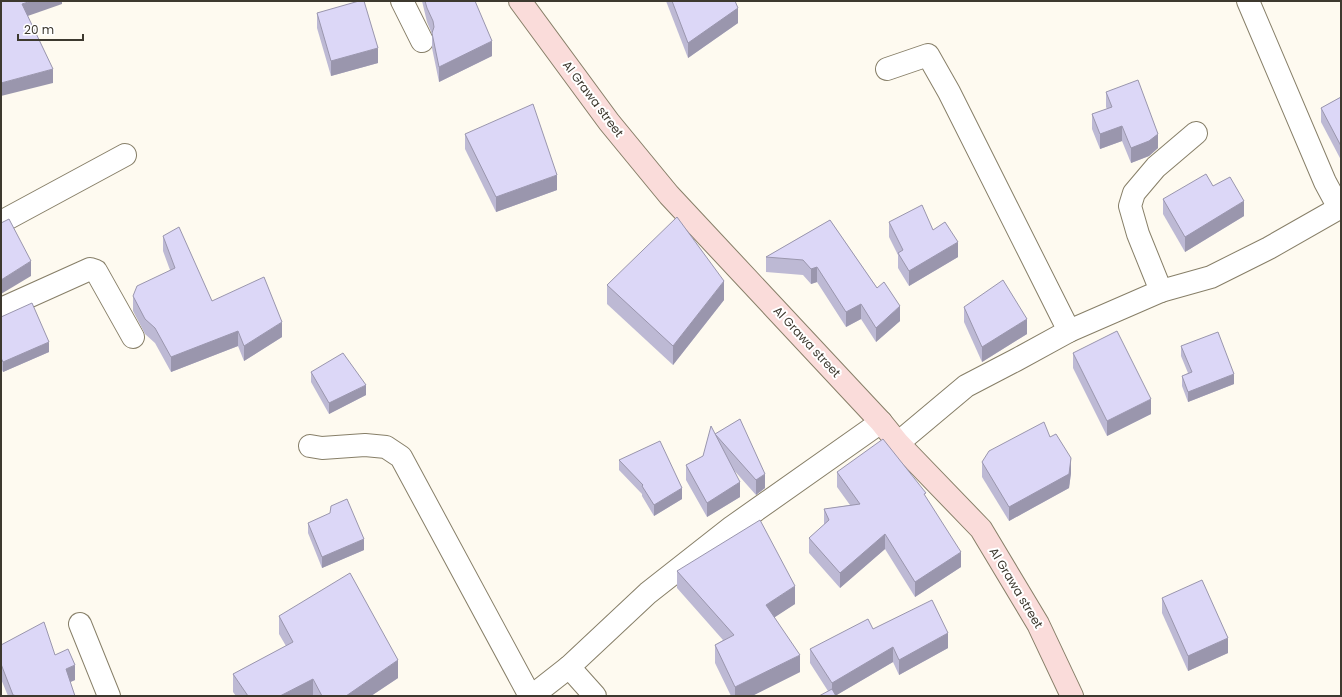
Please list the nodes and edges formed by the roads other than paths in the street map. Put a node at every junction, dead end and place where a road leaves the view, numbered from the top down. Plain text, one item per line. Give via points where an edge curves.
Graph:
1 (402, 1) edge
2 (520, 1) edge
3 (1248, 1) edge
4 (422, 41) dead end
5 (887, 69) dead end
6 (1196, 133) dead end
7 (125, 155) dead end
8 (1340, 207) edge
9 (1, 222) edge
10 (1161, 291) junction
11 (1, 309) edge
12 (1069, 331) junction
13 (133, 337) dead end
14 (881, 422) junction
15 (898, 443) junction
16 (310, 446) dead end
17 (80, 624) dead end
18 (569, 667) junction
19 (109, 696) edge
20 (531, 696) edge
21 (595, 696) edge
22 (1072, 696) edge

1 - 4 street
2 - 14 street, Al Grawa street via 609,122 670,195
3 - 8 street via 1325,182
5 - 12 street via 928,54
6 - 10 street via 1156,167 1134,192 1130,206 1138,234
7 - 9 street
8 - 10 street via 1269,248 1211,276
10 - 12 street
11 - 13 street via 90,270 96,272
12 - 15 street via 966,386
14 - 15 street, Al Grawa street
14 - 18 street via 732,528 648,593
15 - 22 street, Al Grawa street via 981,529 1038,624
16 - 20 street via 386,447 401,456
17 - 19 street
18 - 20 street
18 - 21 street

